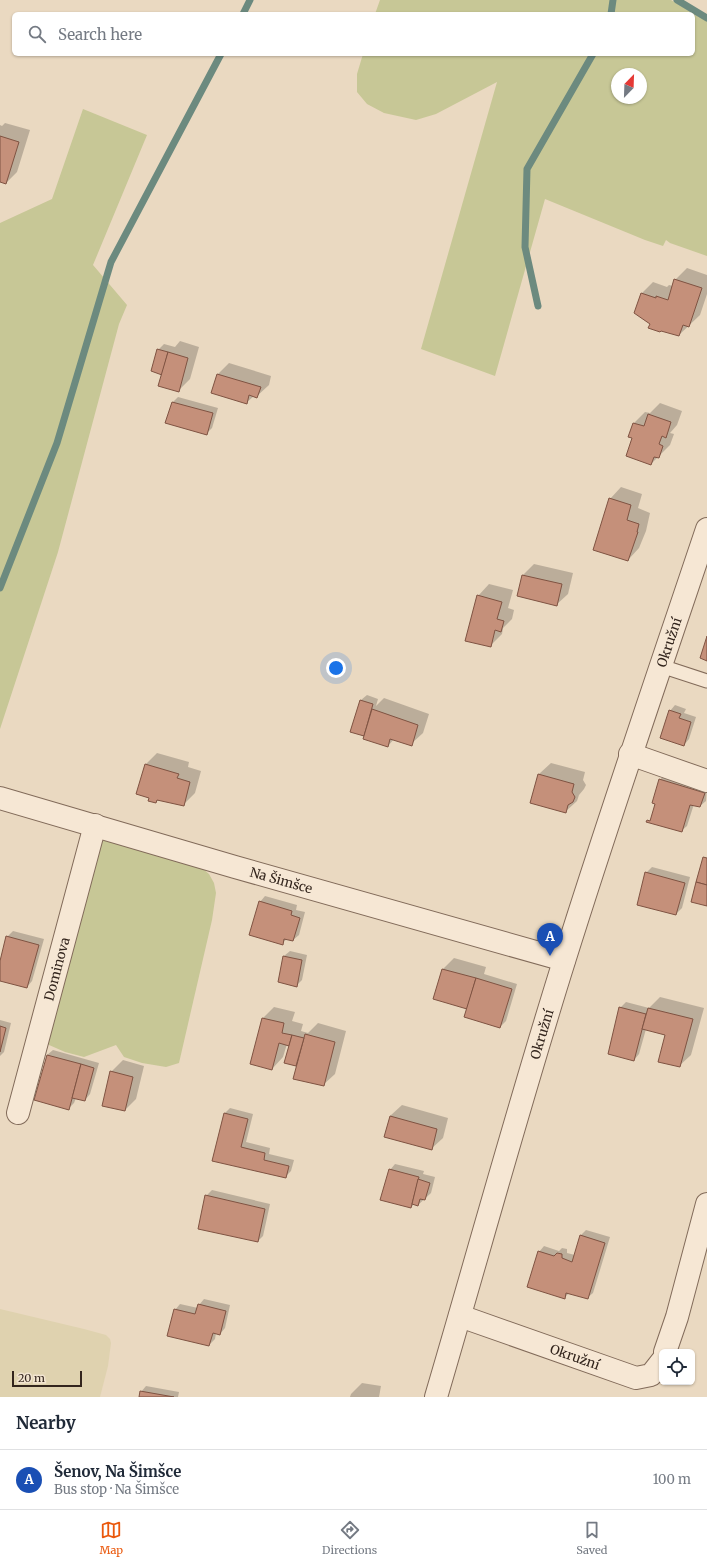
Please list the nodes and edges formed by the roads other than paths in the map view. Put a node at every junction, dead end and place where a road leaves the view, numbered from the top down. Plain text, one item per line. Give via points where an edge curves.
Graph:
1 (707, 529) edge
2 (661, 666) junction
3 (707, 681) edge
4 (630, 754) junction
5 (707, 781) edge
6 (0, 798) edge
7 (95, 825) junction
8 (564, 960) junction
9 (18, 1113) dead end
10 (707, 1204) edge
11 (460, 1316) junction
12 (666, 1349) edge
13 (659, 1365) edge
14 (436, 1397) edge

1 - 2 street, Okružní
2 - 3 lane
2 - 4 street, Okružní
4 - 5 street
4 - 8 street, Okružní
6 - 7 street, Na Šimšce
7 - 8 street, Na Šimšce
7 - 9 street, Dominova
8 - 11 street, Okružní
10 - 12 street via 677,1318
11 - 13 street, Okružní via 636,1378 651,1375
11 - 14 street, Okružní

